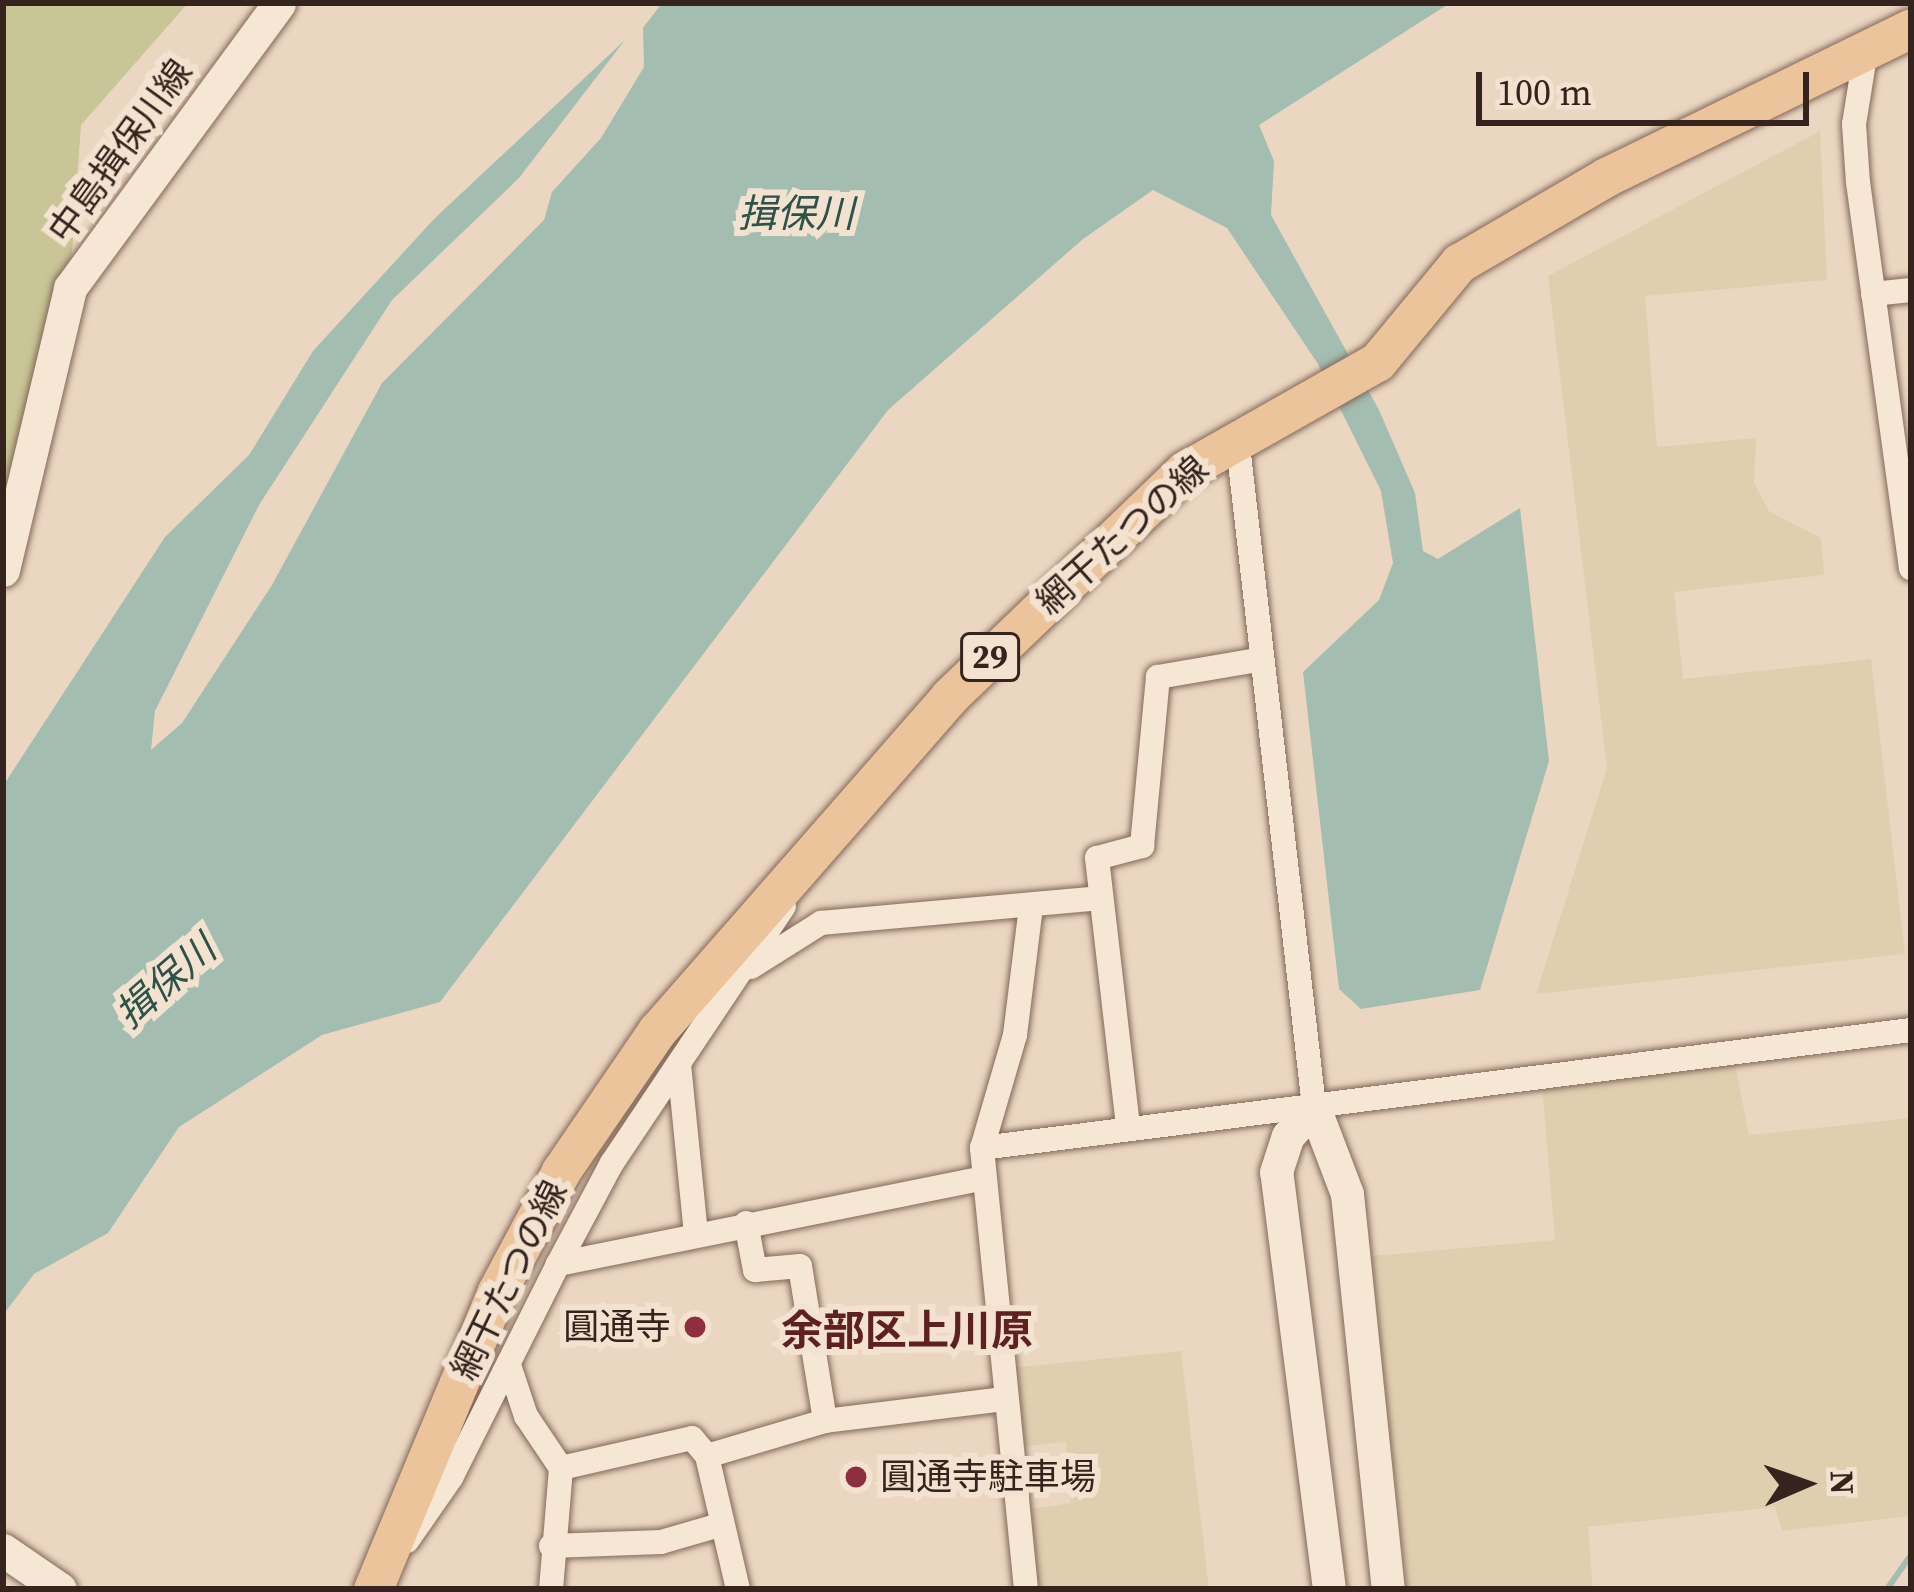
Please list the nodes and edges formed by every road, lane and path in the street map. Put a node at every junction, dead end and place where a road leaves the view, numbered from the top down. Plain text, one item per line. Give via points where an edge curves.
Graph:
1 (279, 3) edge
2 (1911, 28) edge
3 (1866, 50) junction
4 (1911, 290) edge
5 (1873, 294) junction
6 (1237, 437) junction
7 (1911, 568) edge
8 (3, 570) edge
9 (1257, 660) junction
10 (805, 857) junction
11 (1101, 898) junction
12 (1030, 907) junction
13 (746, 970) junction
14 (1911, 1030) edge
15 (679, 1064) junction
16 (1314, 1106) junction
17 (1128, 1126) junction
18 (982, 1148) junction
19 (980, 1179) junction
20 (746, 1223) junction
21 (696, 1233) junction
22 (557, 1264) junction
23 (510, 1368) junction
24 (1005, 1399) junction
25 (825, 1421) junction
26 (707, 1456) junction
27 (561, 1468) junction
28 (720, 1525) junction
29 (551, 1546) junction
30 (3, 1550) edge
31 (60, 1589) edge
32 (373, 1589) edge
33 (551, 1589) edge
34 (738, 1589) edge
35 (1026, 1589) edge
36 (1329, 1589) edge
37 (1388, 1589) edge

1 - 8 street, 中島揖保川線 via 70,288
2 - 3 main road, 網干たつの線 / 29
3 - 5 street via 1854,124
3 - 6 main road, 網干たつの線 / 29 via 1497,237 1428,293 1377,362
4 - 5 street
5 - 7 street
6 - 9 street
6 - 10 main road, 網干たつの線 / 29 via 1184,471 1060,588
9 - 11 street via 1158,677 1142,846 1096,858
9 - 16 street
10 - 13 street
10 - 32 main road, 網干たつの線 / 29 via 657,1031 561,1171 497,1291
11 - 12 street
11 - 17 street
12 - 13 street via 821,923
12 - 18 street via 1016,1034
13 - 15 street
14 - 16 street
15 - 21 street
15 - 22 street
16 - 17 street
16 - 36 street via 1288,1136 1276,1172
16 - 37 street via 1347,1194
17 - 18 street
18 - 19 street
19 - 20 street
19 - 24 street
20 - 21 street
20 - 25 street via 755,1270 800,1266
21 - 22 street
22 - 23 street
23 - 27 street via 526,1416
23 - 32 street via 451,1478
24 - 25 street
24 - 35 street
25 - 26 street
26 - 27 street via 692,1438
26 - 28 street
27 - 29 street
28 - 29 street via 661,1542
28 - 34 street
29 - 33 street
30 - 31 street

